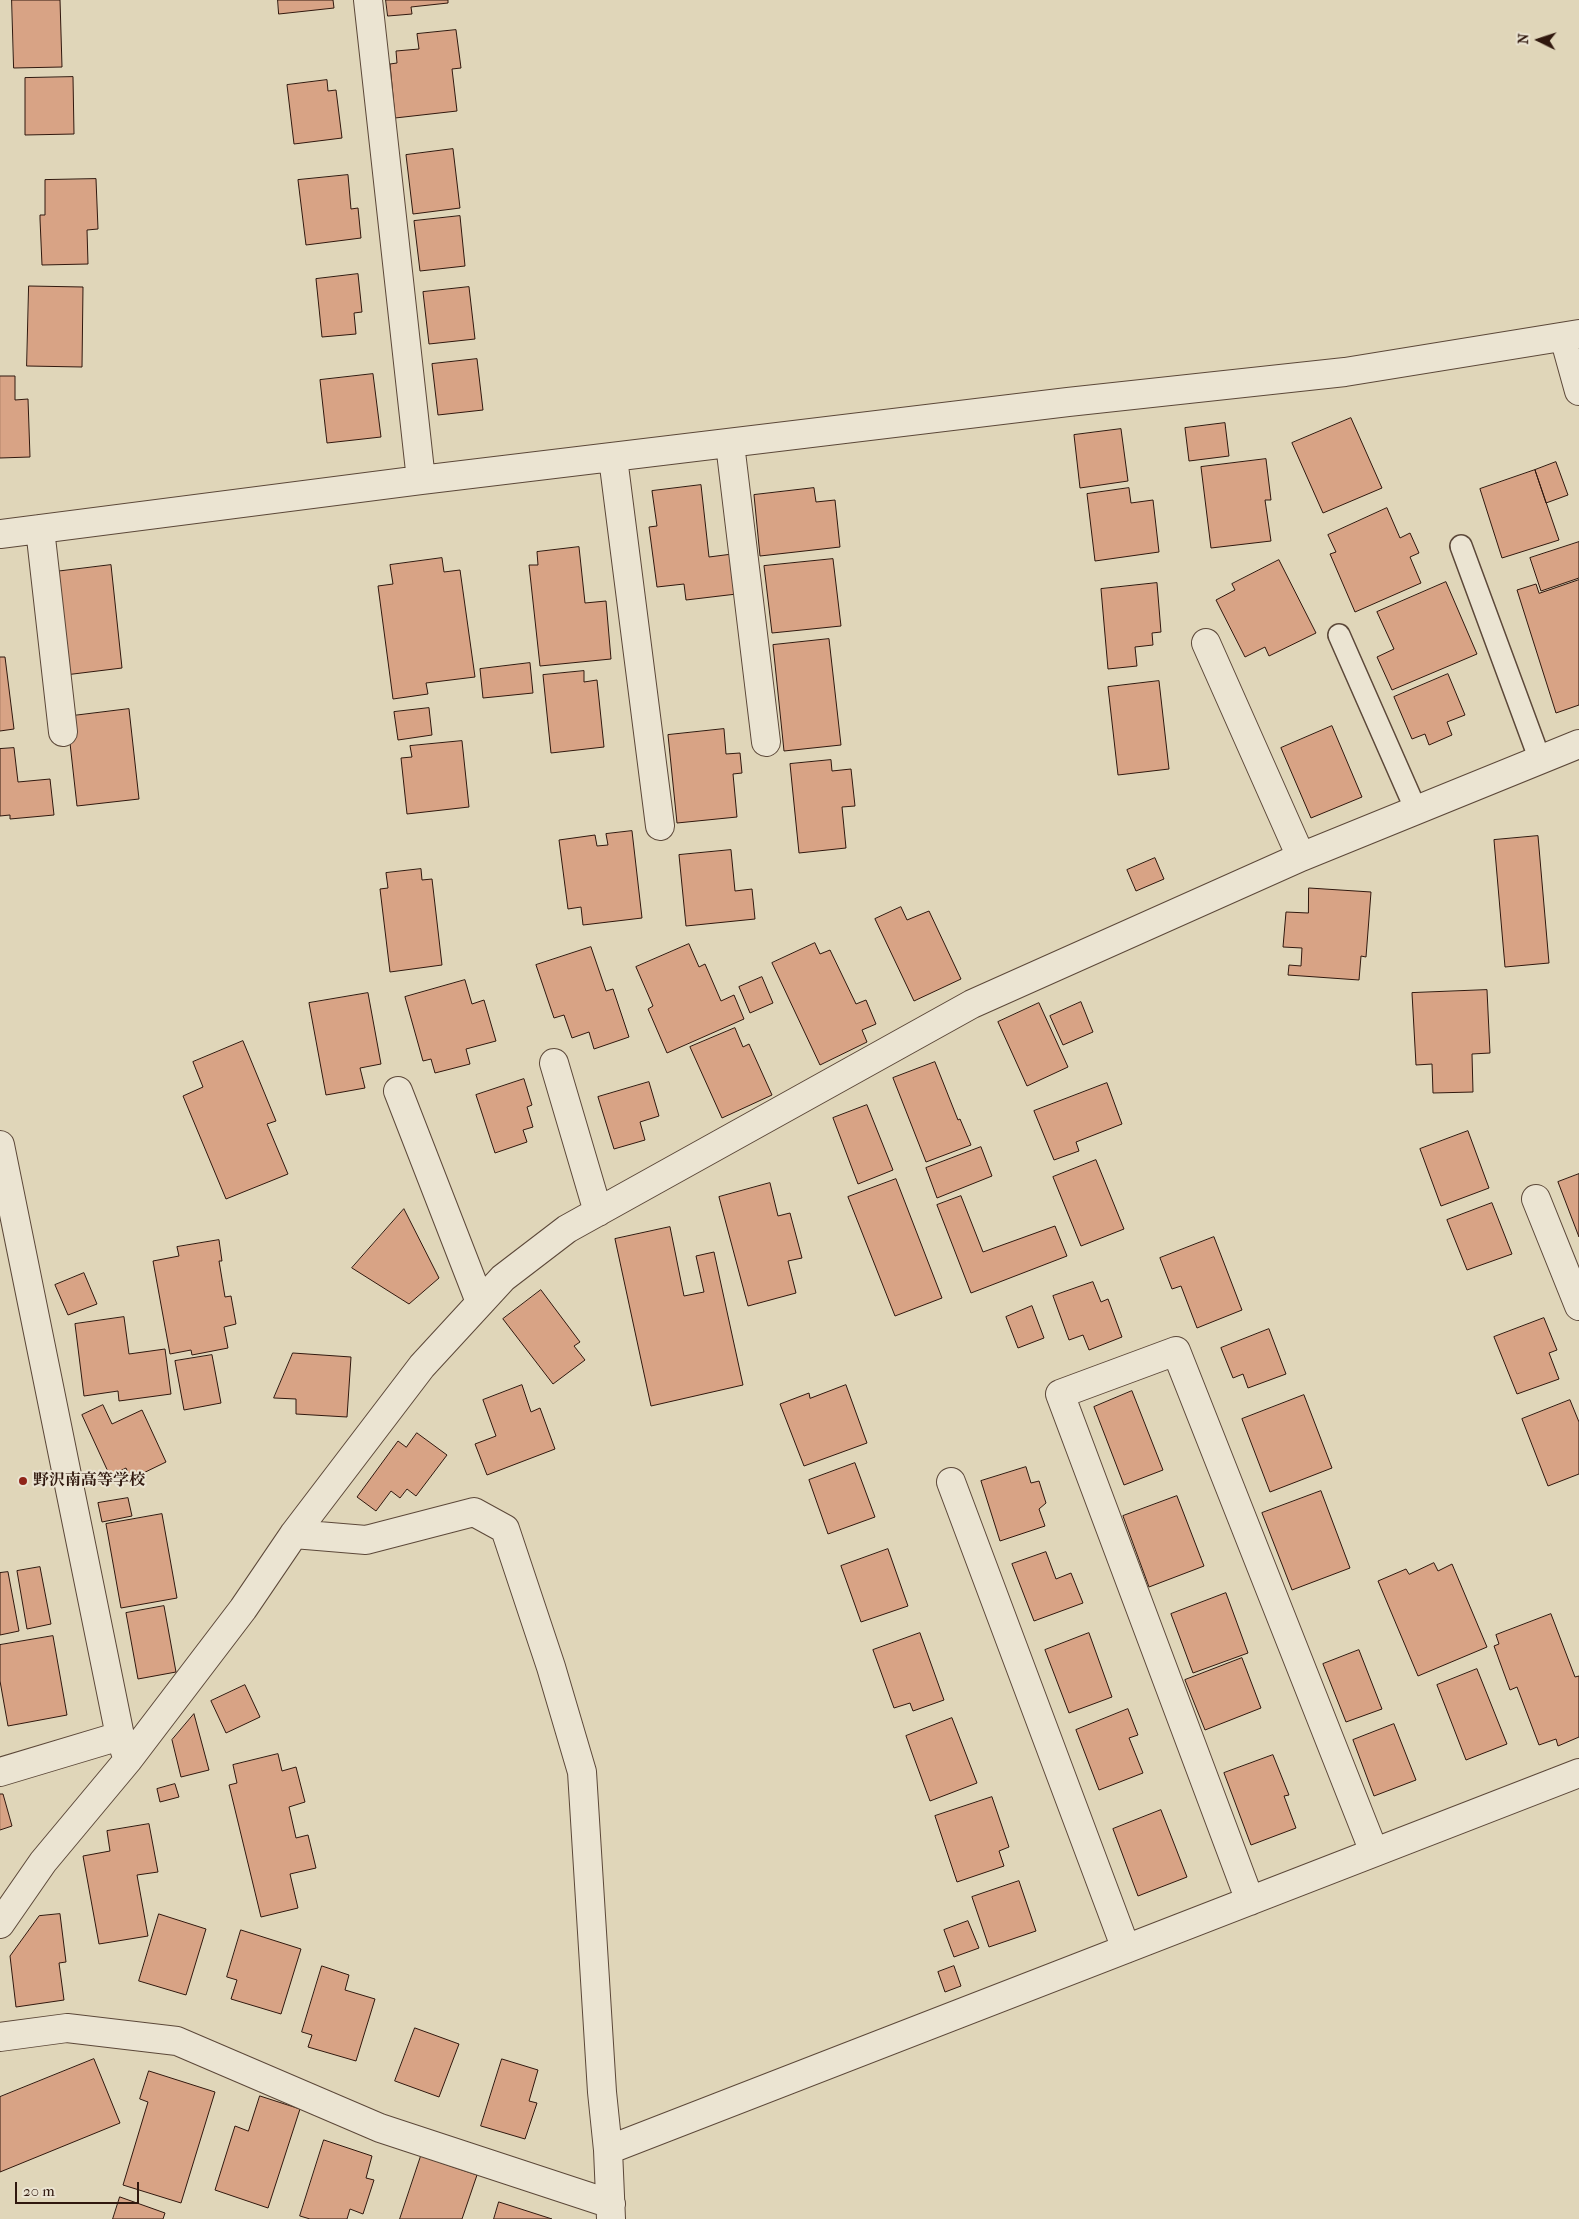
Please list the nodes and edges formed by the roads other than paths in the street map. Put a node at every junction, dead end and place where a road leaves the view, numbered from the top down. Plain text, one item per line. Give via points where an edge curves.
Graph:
1 (368, 0) edge
2 (1571, 335) edge
3 (1579, 391) edge
4 (730, 444) junction
5 (613, 458) junction
6 (421, 480) junction
7 (40, 529) junction
8 (0, 534) edge
9 (1461, 546) dead end
10 (1339, 635) dead end
11 (1206, 643) dead end
12 (63, 732) dead end
13 (766, 742) dead end
14 (1579, 744) edge
15 (1540, 760) junction
16 (1416, 810) junction
17 (660, 826) dead end
18 (1301, 857) junction
19 (554, 1063) dead end
20 (398, 1091) dead end
21 (0, 1145) edge
22 (1536, 1199) dead end
23 (598, 1212) junction
24 (480, 1302) junction
25 (1579, 1306) edge
26 (950, 1482) dead end
27 (294, 1534) junction
28 (124, 1748) junction
29 (0, 1772) edge
30 (1579, 1772) edge
31 (1374, 1852) junction
32 (1250, 1901) junction
33 (0, 1924) edge
34 (1126, 1949) junction
35 (0, 2036) edge
36 (608, 2150) junction
37 (611, 2211) edge

1 - 6 street
2 - 3 street
2 - 4 street via 1346,372 1059,403
4 - 5 street
4 - 13 street
5 - 6 street
5 - 17 street
6 - 7 street
7 - 8 street
7 - 12 street
9 - 15 lane
10 - 16 lane
11 - 18 street
14 - 15 street
15 - 16 street
16 - 18 street
18 - 23 street via 972,1004
19 - 23 street
20 - 24 street
21 - 28 street
22 - 25 street
23 - 24 street via 567,1229 504,1278
24 - 27 street via 422,1366
26 - 34 street
27 - 28 street via 243,1609
27 - 36 street via 366,1540 474,1512 505,1529 582,1772
28 - 29 street
28 - 33 street
30 - 31 street
31 - 32 street
31 - 32 street via 1176,1351 1060,1394
32 - 34 street
34 - 36 street
35 - 37 street via 67,2028 177,2041 380,2128
36 - 37 street

